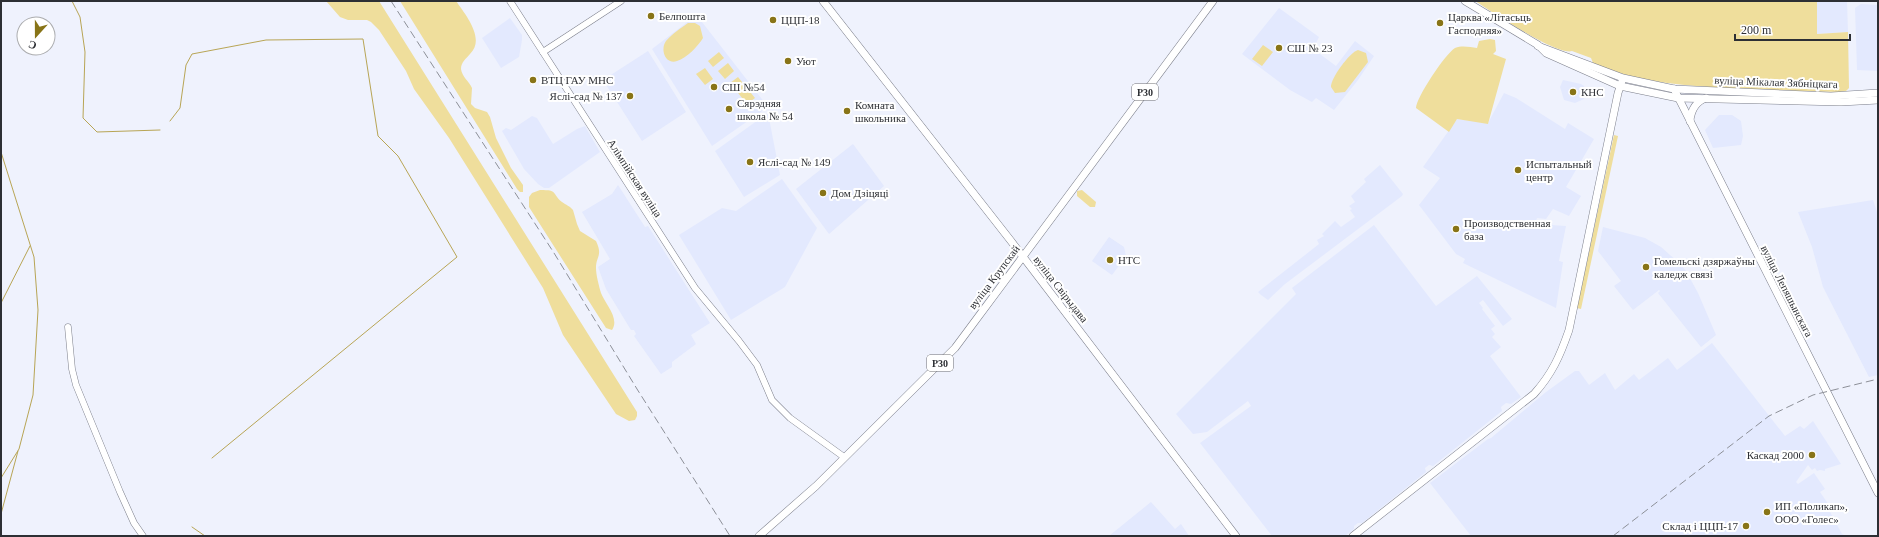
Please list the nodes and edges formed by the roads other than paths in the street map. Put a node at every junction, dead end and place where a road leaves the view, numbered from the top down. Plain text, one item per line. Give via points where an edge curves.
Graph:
1 (510, 1) edge
2 (621, 1) edge
3 (823, 1) edge
4 (1213, 1) edge
5 (1464, 1) edge
6 (1538, 46) junction
7 (543, 52) junction
8 (1623, 78) junction
9 (1620, 86) junction
10 (1674, 89) junction
11 (1878, 93) edge
12 (1678, 98) junction
13 (1706, 98) junction
14 (1878, 100) edge
15 (1690, 121) junction
16 (1023, 258) junction
17 (68, 328) dead end
18 (844, 458) junction
19 (1878, 493) edge
20 (143, 536) edge
21 (759, 536) edge
22 (1236, 536) edge
23 (1354, 536) edge

1 - 7 street, Алімпійская вуліца
2 - 7 street
3 - 16 main road, вуліца Свірыдава
4 - 16 main road, вуліца Крупскай / Р30
5 - 6 main road
6 - 8 main road
6 - 9 main road via 1546,53
7 - 18 street, Алімпійская вуліца via 695,288 760,372 772,400 790,418
8 - 9 main road
8 - 10 main road
9 - 12 main road
9 - 23 main road via 1569,330 1548,379 1534,394
10 - 11 main road, вуліца Мікалая Зябніцкага via 1831,96
10 - 12 main road, вуліца Лепяшынскага
12 - 13 main road, вуліца Мікалая Зябніцкага
12 - 15 main road, вуліца Лепяшынскага
13 - 14 main road, вуліца Мікалая Зябніцкага via 1841,102
13 - 15 main road via 1694,107
15 - 19 main road, вуліца Лепяшынскага
16 - 18 main road, вуліца Крупскай / Р30 via 955,348
16 - 22 main road, вуліца Свірыдава
17 - 20 street via 72,369 82,402 134,523
18 - 21 main road, вуліца Крупскай / Р30

